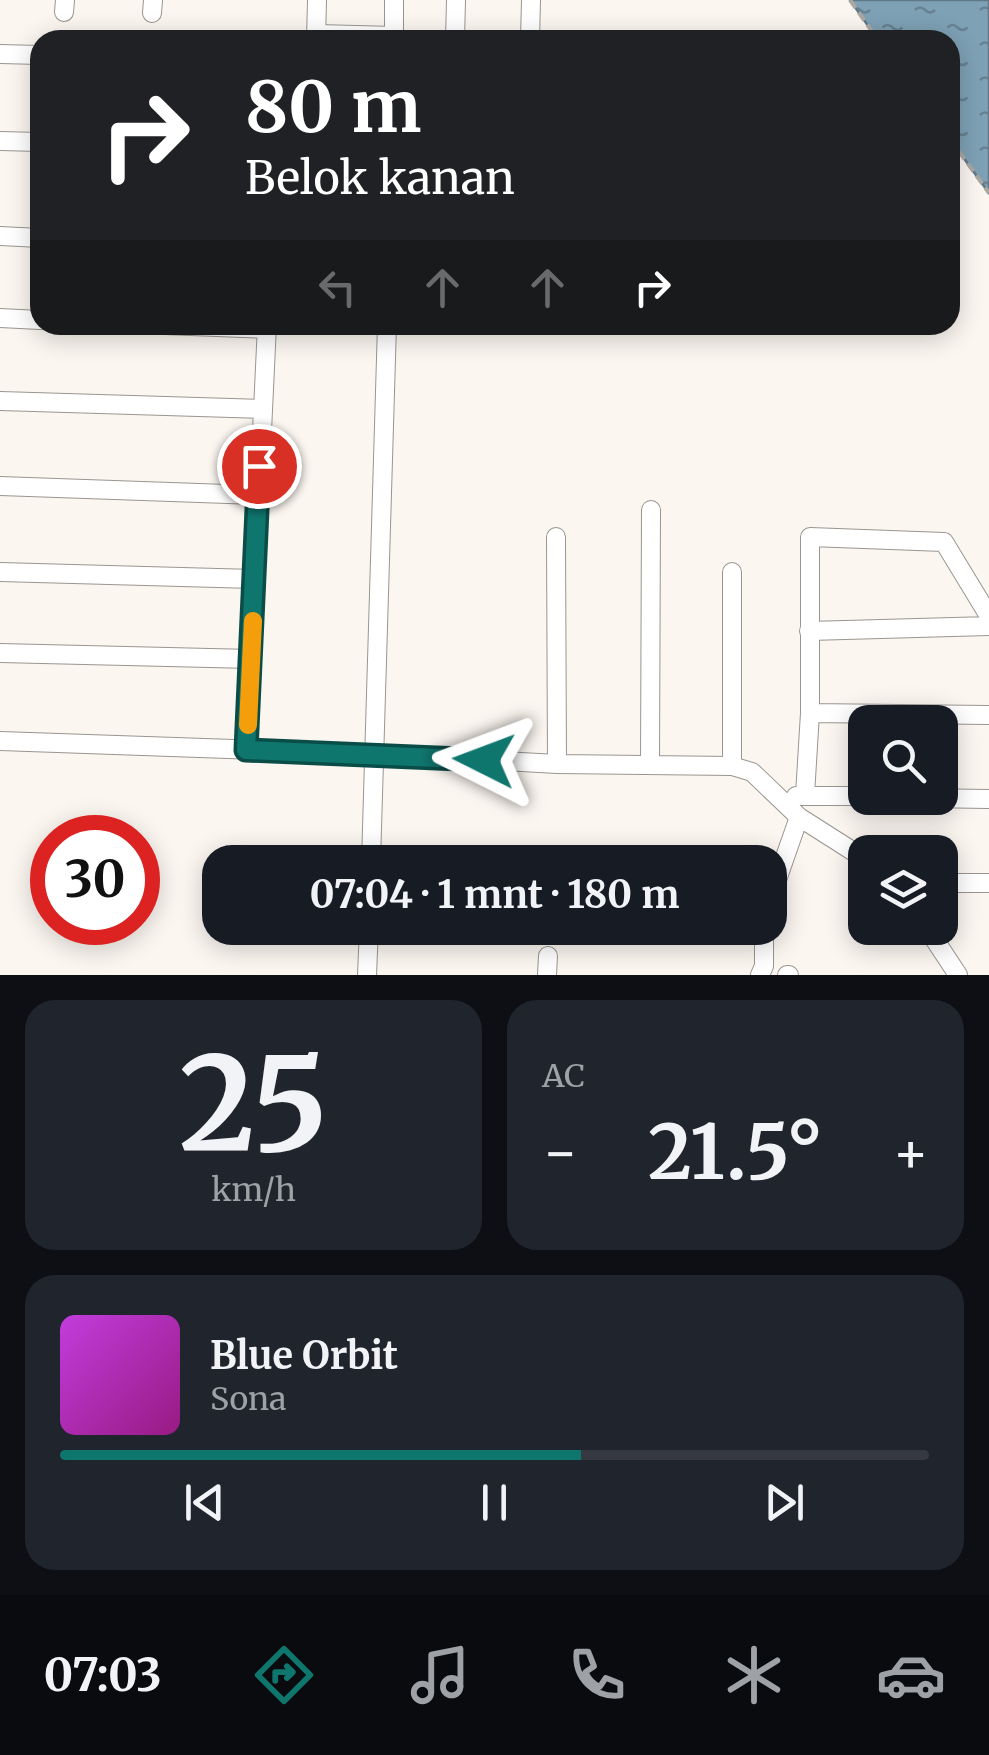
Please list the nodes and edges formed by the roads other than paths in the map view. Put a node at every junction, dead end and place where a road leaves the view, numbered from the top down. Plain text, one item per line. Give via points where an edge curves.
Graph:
1 (317, 0) edge
2 (394, 0) edge
3 (456, 0) edge
4 (531, 0) edge
5 (316, 30) edge
6 (394, 30) edge
7 (455, 30) edge
8 (530, 30) edge
9 (0, 54) edge
10 (30, 55) edge
11 (0, 141) edge
12 (30, 142) edge
13 (0, 236) edge
14 (30, 238) edge
15 (0, 318) edge
16 (30, 320) edge
17 (267, 335) edge
18 (388, 335) edge
19 (0, 400) edge
20 (262, 409) junction
21 (0, 486) edge
22 (257, 495) junction
23 (651, 510) dead end
24 (556, 537) dead end
25 (0, 572) edge
26 (732, 572) dead end
27 (254, 579) junction
28 (989, 616) edge
29 (989, 626) edge
30 (809, 632) junction
31 (0, 653) edge
32 (252, 659) junction
33 (810, 713) junction
34 (989, 715) edge
35 (0, 740) edge
36 (246, 750) junction
37 (375, 754) junction
38 (557, 764) junction
39 (650, 766) junction
40 (732, 766) junction
41 (805, 795) junction
42 (848, 796) edge
43 (781, 798) junction
44 (958, 799) edge
45 (989, 799) edge
46 (798, 817) junction
47 (372, 845) edge
48 (848, 849) edge
49 (787, 850) edge
50 (958, 883) edge
51 (989, 883) edge
52 (368, 945) edge
53 (764, 945) edge
54 (938, 945) edge
55 (367, 975) edge
56 (760, 975) edge
57 (958, 975) edge

1 - 5 street
2 - 6 street
3 - 7 street
4 - 8 street
9 - 10 street
11 - 12 street
13 - 14 street
15 - 16 street
17 - 20 street
18 - 37 street
19 - 20 street
20 - 22 street
21 - 22 street
22 - 27 street
23 - 39 street
24 - 38 street
25 - 27 street
26 - 40 street
27 - 32 street
28 - 30 street via 944,542 810,537
29 - 30 street
30 - 33 street
31 - 32 street
32 - 36 street
33 - 34 street
33 - 41 street
35 - 36 street
36 - 37 street
37 - 38 street
37 - 47 street
38 - 39 street
39 - 40 street
40 - 43 street via 752,772
41 - 42 street
41 - 43 street
43 - 46 street
44 - 45 street
46 - 48 street
46 - 49 street
50 - 51 street
52 - 55 street
53 - 56 street
54 - 57 street

